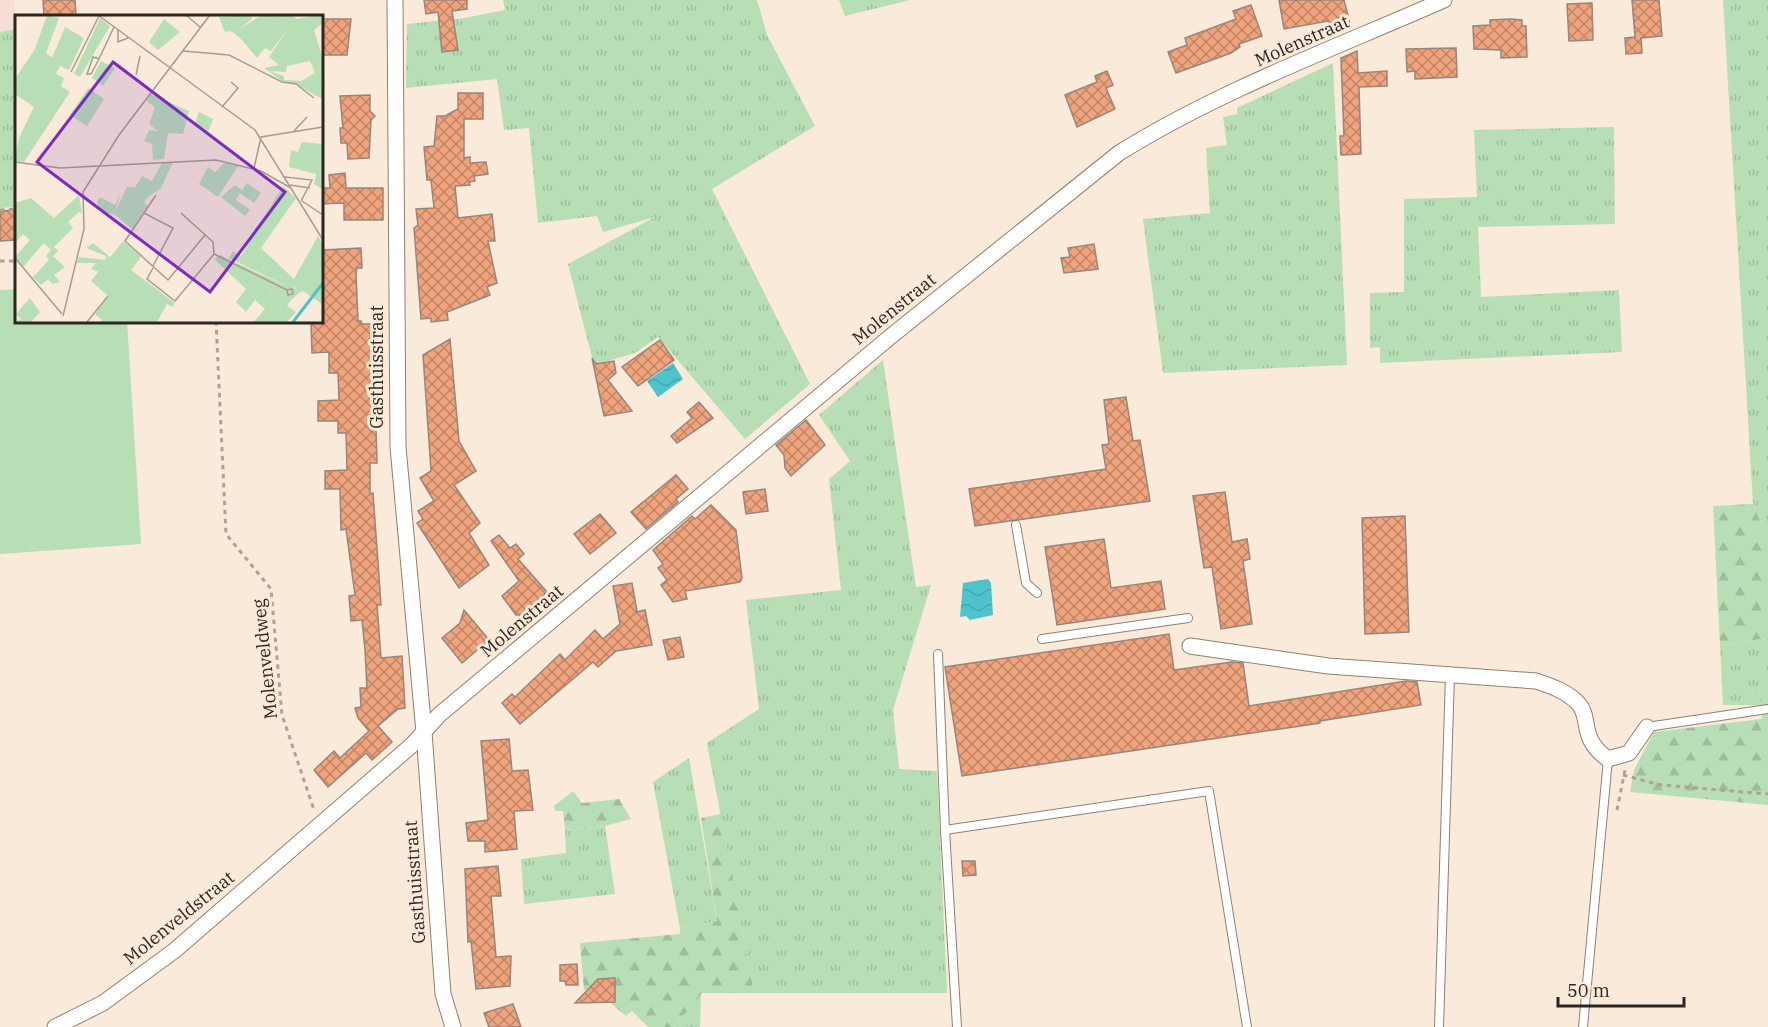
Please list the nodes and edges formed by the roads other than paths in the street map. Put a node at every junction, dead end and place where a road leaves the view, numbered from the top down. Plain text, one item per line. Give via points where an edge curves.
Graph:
1 (395, 0) edge
2 (1444, 0) edge
3 (1016, 525) dead end
4 (1036, 593) dead end
5 (1188, 618) dead end
6 (1042, 639) dead end
7 (1190, 646) dead end
8 (938, 654) dead end
9 (1450, 675) junction
10 (1768, 709) edge
11 (1647, 727) joint
12 (424, 732) junction
13 (1608, 759) junction
14 (945, 830) junction
15 (55, 1027) edge
16 (453, 1027) edge
17 (957, 1027) edge
18 (1247, 1027) edge
19 (1439, 1027) edge
20 (1583, 1027) edge

1 - 12 street, Gasthuisstraat via 398,447
2 - 12 street, Molenstraat via 1265,78 1154,131 1119,153 890,337 439,715
3 - 4 lane via 1026,584
5 - 6 lane
7 - 9 street via 1328,666
8 - 14 lane
9 - 13 street via 1536,681 1560,689 1580,704 1594,750
9 - 19 lane
10 - 11 lane
11 - 13 street via 1629,753
12 - 15 street, Molenveldstraat via 174,951 103,1003
12 - 16 street, Gasthuisstraat via 443,994
13 - 20 lane
14 - 17 lane
14 - 18 lane via 1209,791

